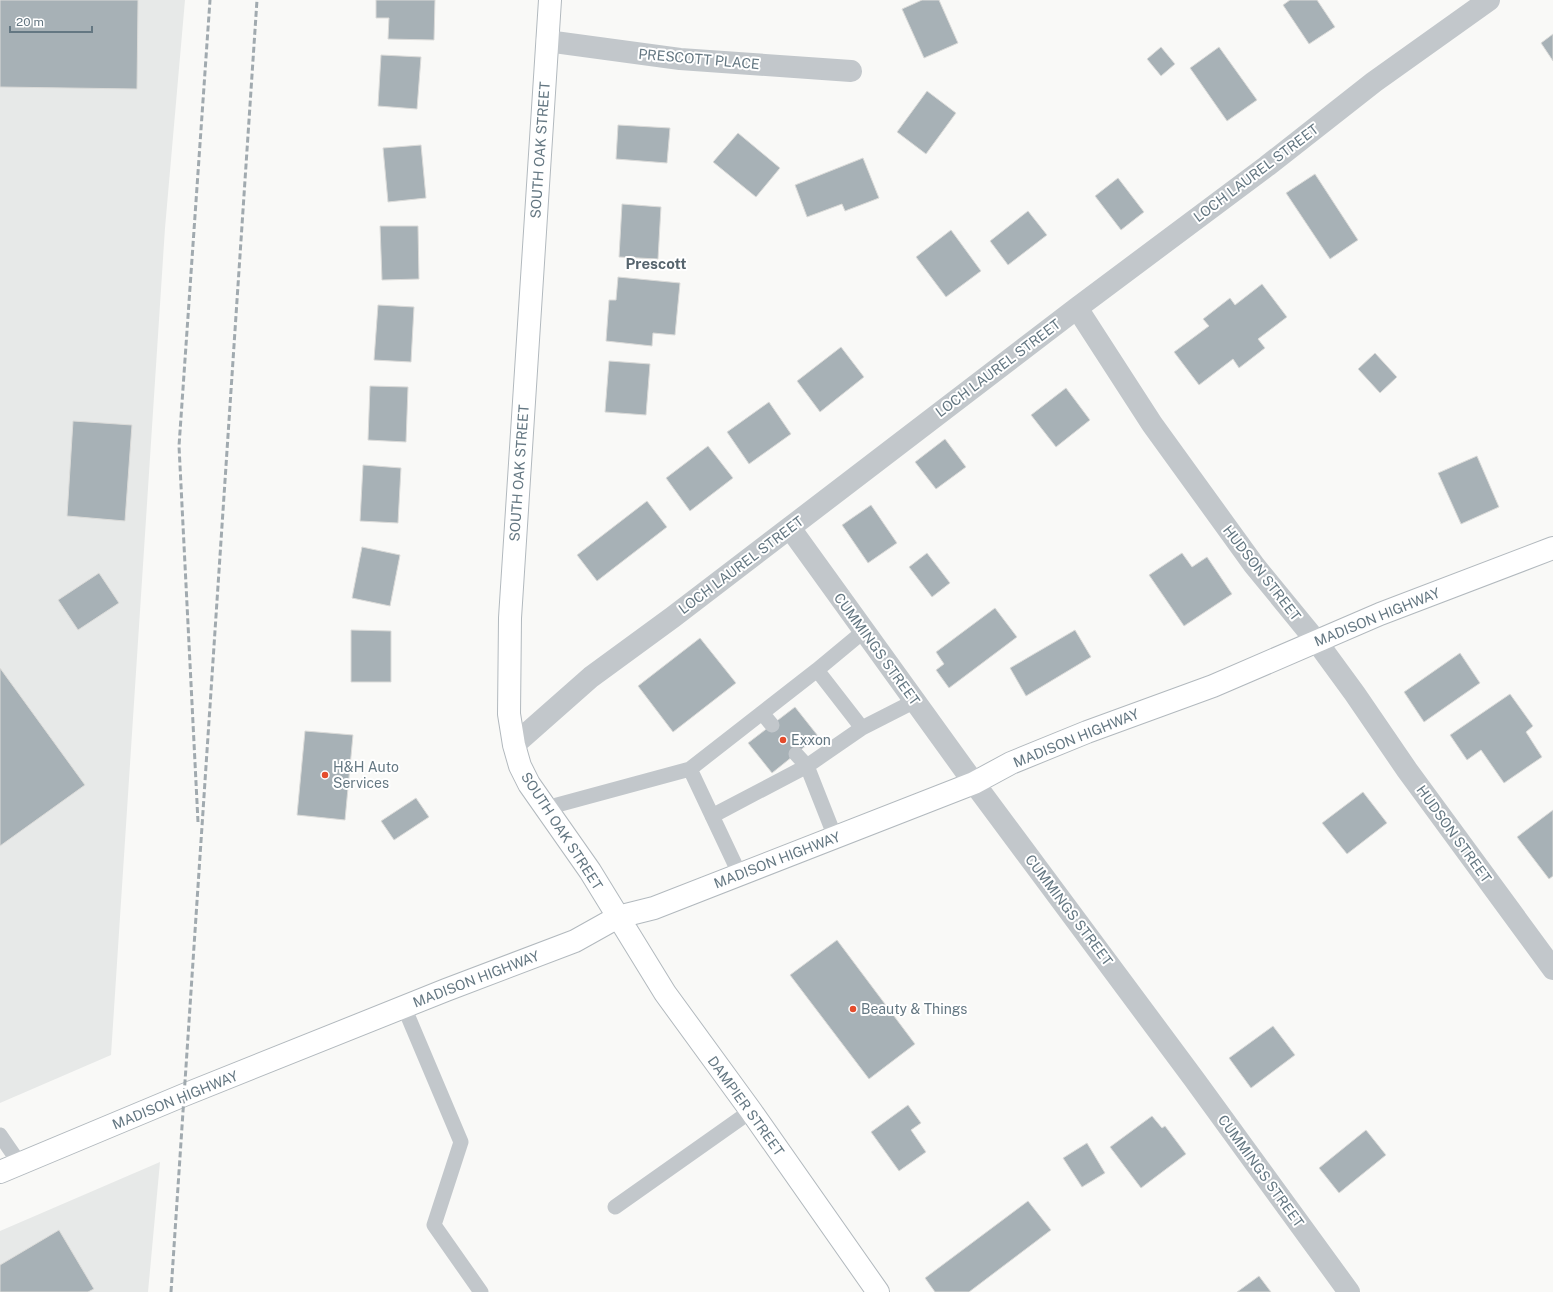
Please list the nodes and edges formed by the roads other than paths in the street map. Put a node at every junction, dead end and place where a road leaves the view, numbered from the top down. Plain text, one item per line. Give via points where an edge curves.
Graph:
1 (550, 0) edge
2 (1489, 0) edge
3 (547, 41) junction
4 (851, 71) dead end
5 (1077, 308) junction
6 (790, 528) junction
7 (1553, 548) edge
8 (864, 631) junction
9 (1317, 642) junction
10 (817, 670) junction
11 (915, 701) junction
12 (762, 713) junction
13 (772, 725) dead end
14 (862, 728) junction
15 (514, 745) junction
16 (796, 754) dead end
17 (807, 766) junction
18 (690, 769) junction
19 (974, 783) junction
20 (546, 808) junction
21 (712, 816) junction
22 (835, 837) junction
23 (740, 875) junction
24 (618, 917) junction
25 (1553, 969) edge
26 (404, 1007) junction
27 (751, 1111) junction
28 (0, 1135) edge
29 (20, 1164) junction
30 (0, 1172) edge
31 (615, 1207) dead end
32 (481, 1292) edge
33 (878, 1292) edge
34 (1349, 1292) edge

1 - 3 main road, SOUTH OAK STREET
2 - 5 street, LOCH LAUREL STREET via 1374,82 1267,166
3 - 4 street, PRESCOTT PLACE via 680,59
3 - 15 main road, SOUTH OAK STREET via 510,618 508,714
5 - 6 street, LOCH LAUREL STREET
5 - 9 street, HUDSON STREET via 1152,424 1254,566
6 - 8 street, CUMMINGS STREET
6 - 15 street, LOCH LAUREL STREET via 591,677
7 - 9 main road, MADISON HIGHWAY via 1380,614
8 - 10 lane
8 - 11 street, CUMMINGS STREET
9 - 19 main road, MADISON HIGHWAY via 1213,686 1087,732 1012,763
9 - 25 street, HUDSON STREET
10 - 12 lane
10 - 14 lane
11 - 14 lane
11 - 19 street, CUMMINGS STREET
12 - 13 lane
12 - 18 lane
14 - 17 lane
15 - 20 main road, SOUTH OAK STREET via 529,784
16 - 17 lane
17 - 21 lane
17 - 22 lane
18 - 20 lane
18 - 21 lane
19 - 22 main road, MADISON HIGHWAY
19 - 34 street, CUMMINGS STREET
20 - 24 main road, SOUTH OAK STREET
21 - 23 lane
22 - 23 main road, MADISON HIGHWAY
23 - 24 main road, MADISON HIGHWAY via 654,908
24 - 26 main road, MADISON HIGHWAY via 575,941
24 - 27 main road, DAMPIER STREET via 664,993
26 - 29 main road, MADISON HIGHWAY
26 - 32 lane via 461,1142 434,1225
27 - 31 lane
27 - 33 main road, DAMPIER STREET
28 - 29 lane
29 - 30 main road, MADISON HIGHWAY

